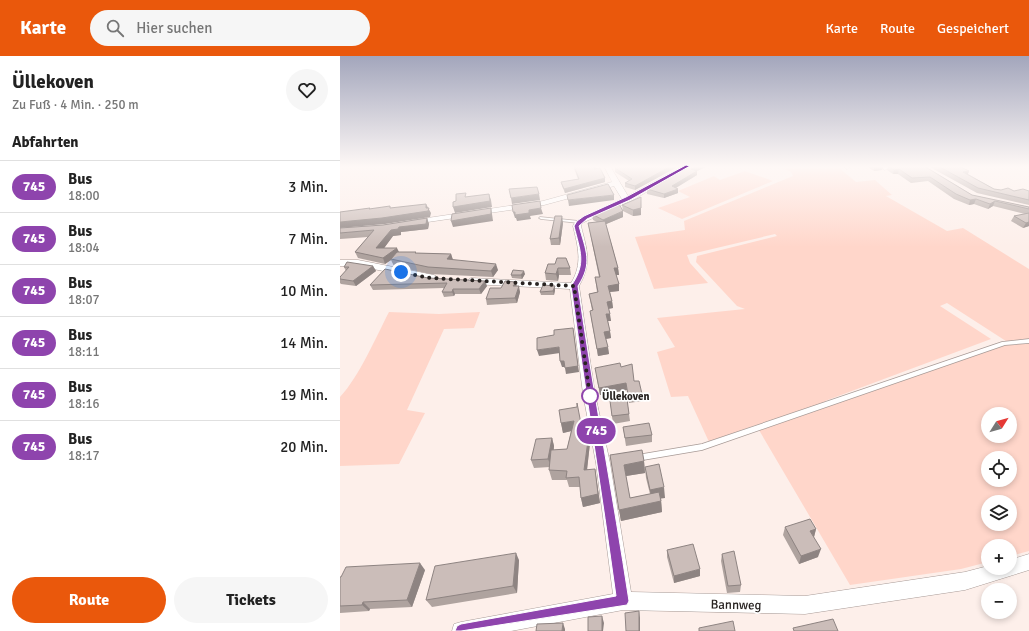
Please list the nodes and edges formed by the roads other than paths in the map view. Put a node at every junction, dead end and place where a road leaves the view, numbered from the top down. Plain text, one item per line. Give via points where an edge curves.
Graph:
1 (581, 193) edge
2 (622, 193) edge
3 (638, 193) edge
4 (628, 198) junction
5 (541, 218) dead end
6 (579, 222) junction
7 (408, 223) edge
8 (340, 263) edge
9 (445, 279) edge
10 (461, 280) edge
11 (574, 286) junction
12 (1029, 341) edge
13 (633, 458) edge
14 (1029, 562) edge
15 (1017, 566) edge
16 (986, 575) edge
17 (623, 601) junction
18 (461, 631) edge

1 - 7 street via 544,203
2 - 4 street
3 - 4 street
4 - 6 street
5 - 6 lane
6 - 11 street via 577,226 585,258 582,274
8 - 9 street via 358,263
10 - 11 street
11 - 17 street via 590,398 607,462
12 - 13 lane via 1004,343 702,447
14 - 15 street, Bannweg
16 - 17 street, Bannweg via 965,581 805,605
17 - 18 street, Bannweg

